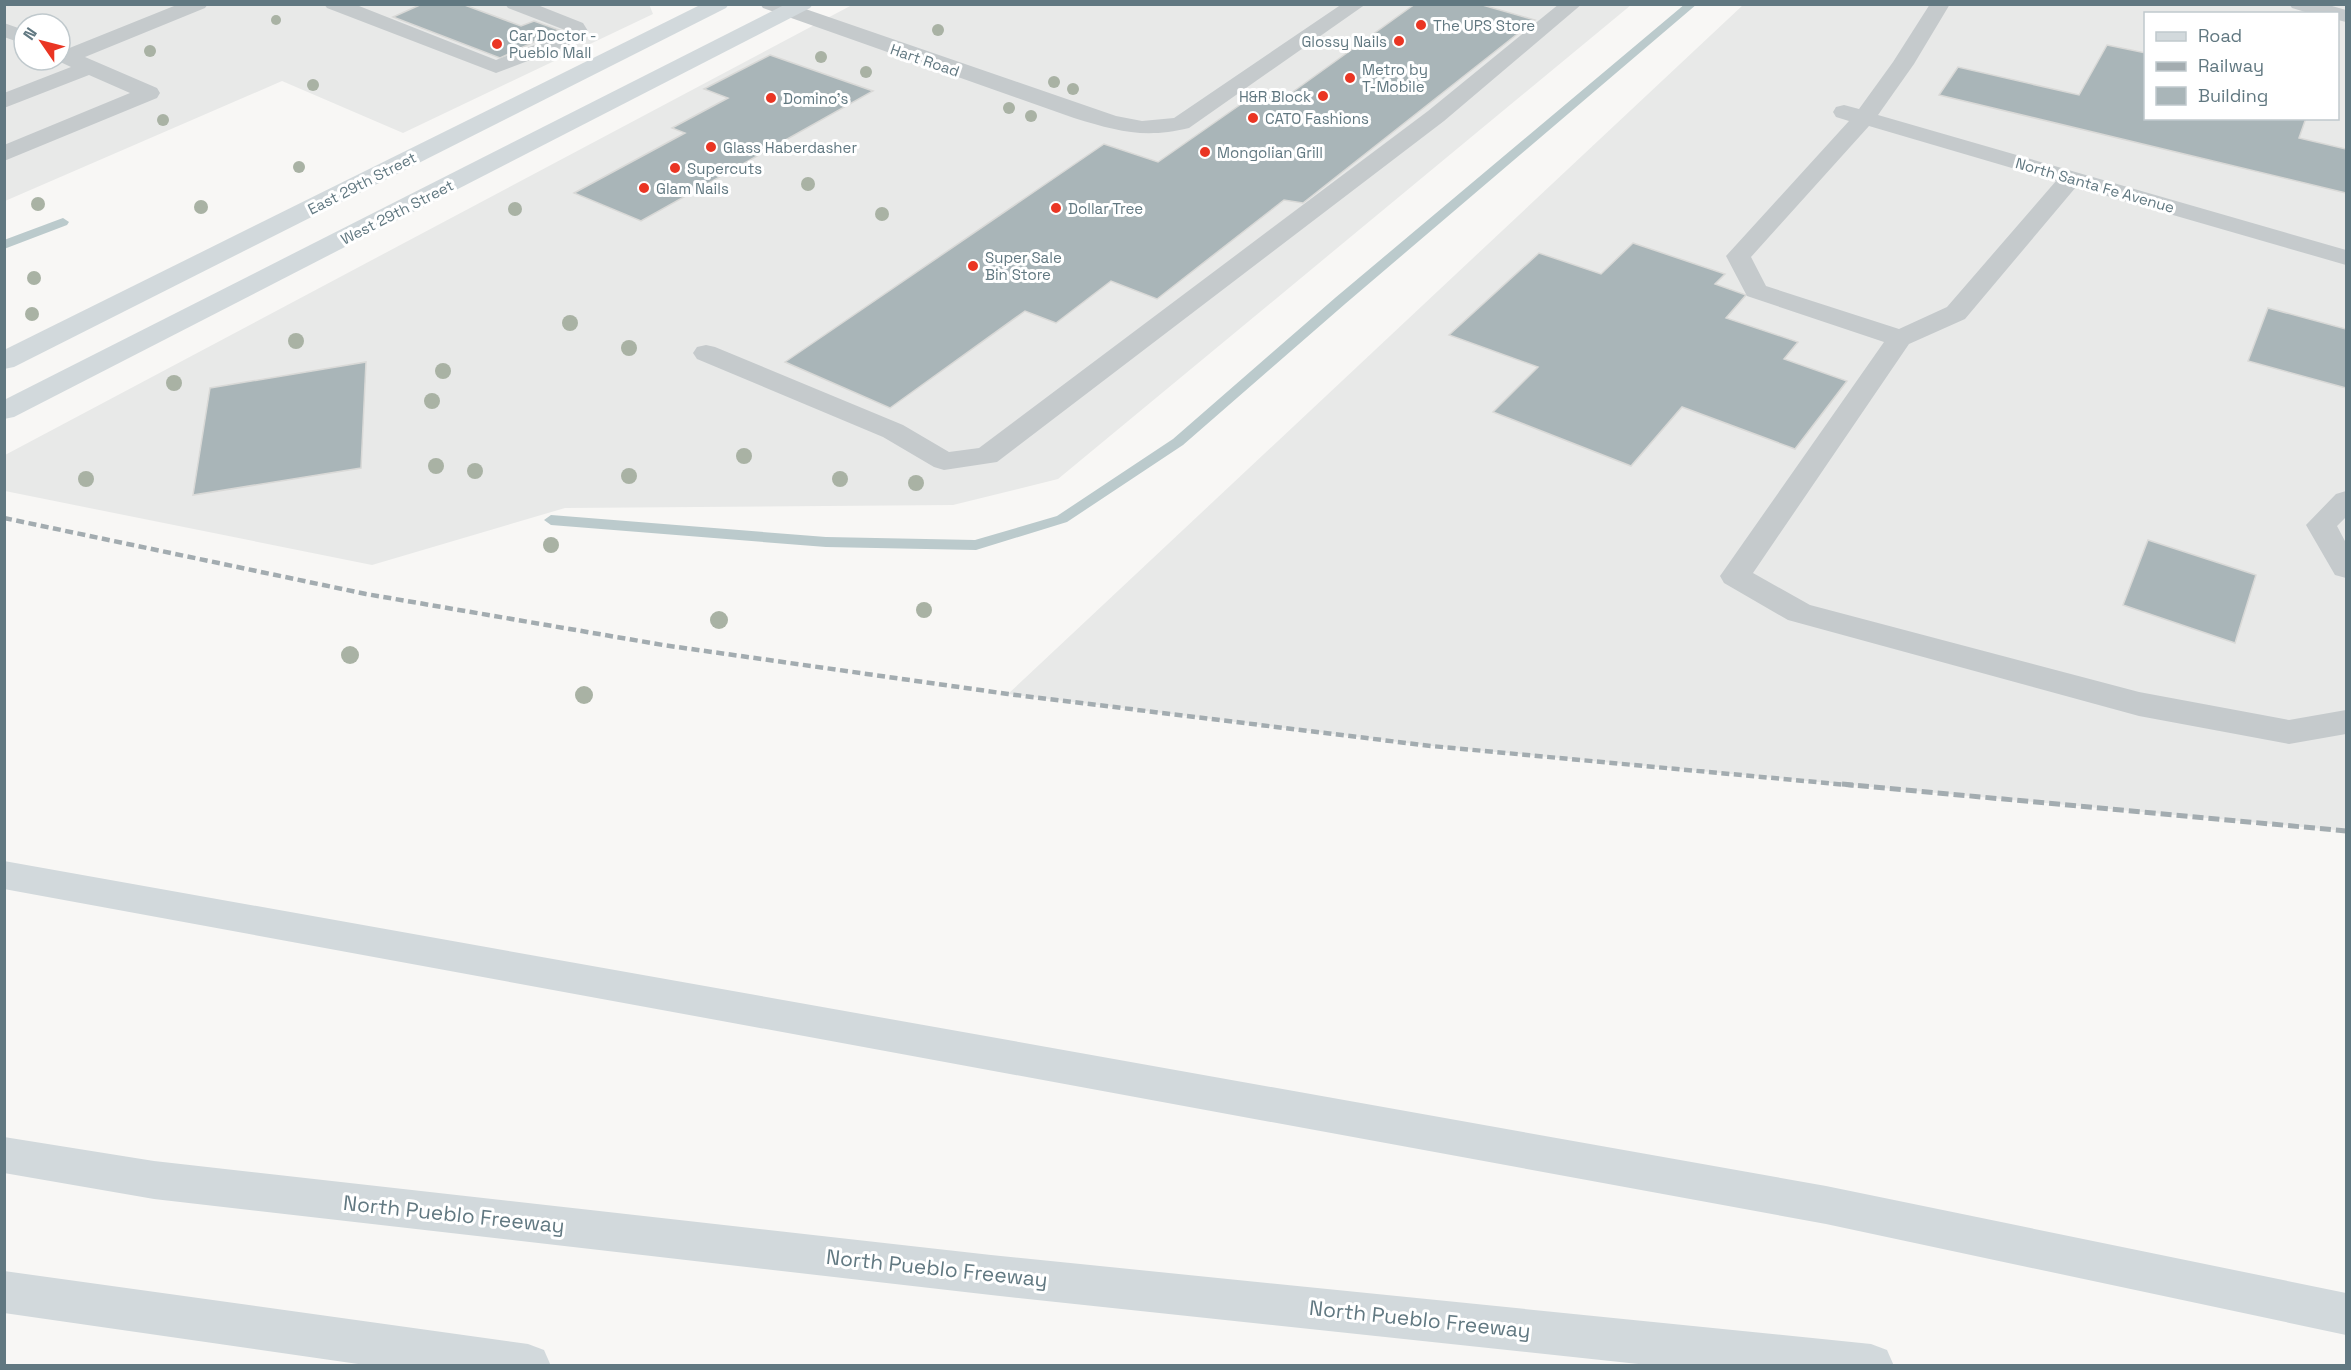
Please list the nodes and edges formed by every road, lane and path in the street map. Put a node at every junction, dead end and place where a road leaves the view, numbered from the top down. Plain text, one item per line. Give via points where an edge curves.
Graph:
1 (198, 4) edge
2 (334, 4) edge
3 (515, 4) edge
4 (719, 4) edge
5 (1356, 4) edge
6 (1572, 4) edge
7 (1940, 4) edge
8 (2299, 4) edge
9 (787, 7) edge
10 (543, 8) edge
11 (2330, 12) edge
12 (72, 52) edge
13 (72, 59) edge
14 (89, 67) junction
15 (4, 101) edge
16 (1854, 115) junction
17 (4, 154) edge
18 (2071, 178) junction
19 (2346, 258) edge
20 (1900, 338) junction
21 (706, 353) dead end
22 (4, 361) edge
23 (4, 411) edge
24 (2346, 500) edge
25 (2346, 568) edge
26 (2346, 723) edge
27 (4, 875) edge
28 (4, 1155) edge
29 (4, 1292) edge
30 (2346, 1314) edge
31 (528, 1365) edge
32 (1871, 1365) edge

1 - 12 street
2 - 10 street via 496,67 578,32
3 - 10 street
4 - 22 main road, East 29th Street
5 - 9 street, Hart Road via 1181,123 1156,129 1129,127 1082,113
6 - 21 street via 1436,116 987,456 944,461 893,431
7 - 16 street via 1904,64
8 - 11 street
9 - 23 main road, West 29th Street
13 - 14 street
14 - 15 street
14 - 17 street via 149,93
16 - 18 street, North Santa Fe Avenue
16 - 20 street via 1738,256 1756,291
18 - 19 street, North Santa Fe Avenue
18 - 20 street via 1956,313
20 - 26 street via 1735,576 1799,613 2139,704 2289,732
24 - 25 street via 2321,525
27 - 30 main road via 1826,1205
28 - 32 main road, North Pueblo Freeway via 154,1180 908,1265
29 - 31 main road

